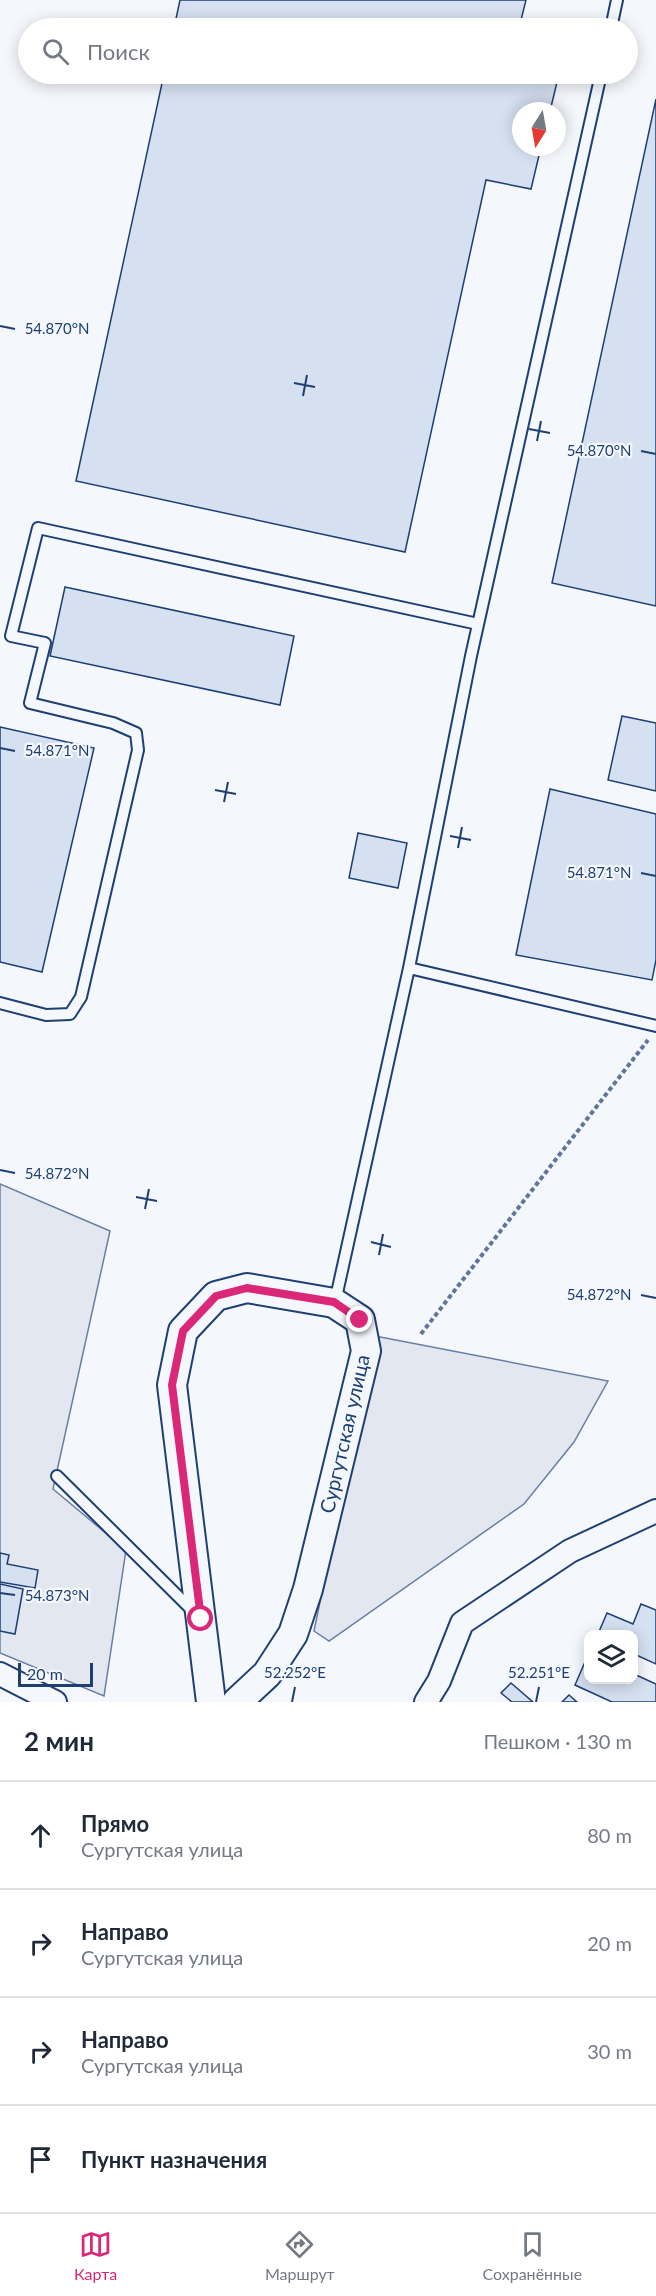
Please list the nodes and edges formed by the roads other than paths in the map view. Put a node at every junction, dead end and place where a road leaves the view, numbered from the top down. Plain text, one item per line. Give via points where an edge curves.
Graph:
1 (617, 0) edge
2 (612, 18) edge
3 (599, 84) edge
4 (478, 624) junction
5 (410, 968) junction
6 (0, 1003) edge
7 (654, 1031) edge
8 (334, 1302) junction
9 (57, 1476) dead end
10 (656, 1511) edge
11 (201, 1619) junction
12 (0, 1674) edge
13 (55, 1702) edge
14 (211, 1702) edge
15 (237, 1702) edge
16 (426, 1702) edge

1 - 2 lane
3 - 4 lane
4 - 5 lane
4 - 6 lane via 38,528 11,636 45,643 30,704 136,732 138,750 81,997 70,1014 46,1015
5 - 7 lane
5 - 8 lane
8 - 11 street, Сургутская улица via 247,1288 216,1296 183,1331 172,1385
8 - 15 street, Сургутская улица via 360,1320 366,1351 308,1590 293,1634 267,1674
9 - 11 lane
10 - 16 street via 570,1551 462,1623 439,1681
11 - 14 street, Сургутская улица
12 - 13 street

